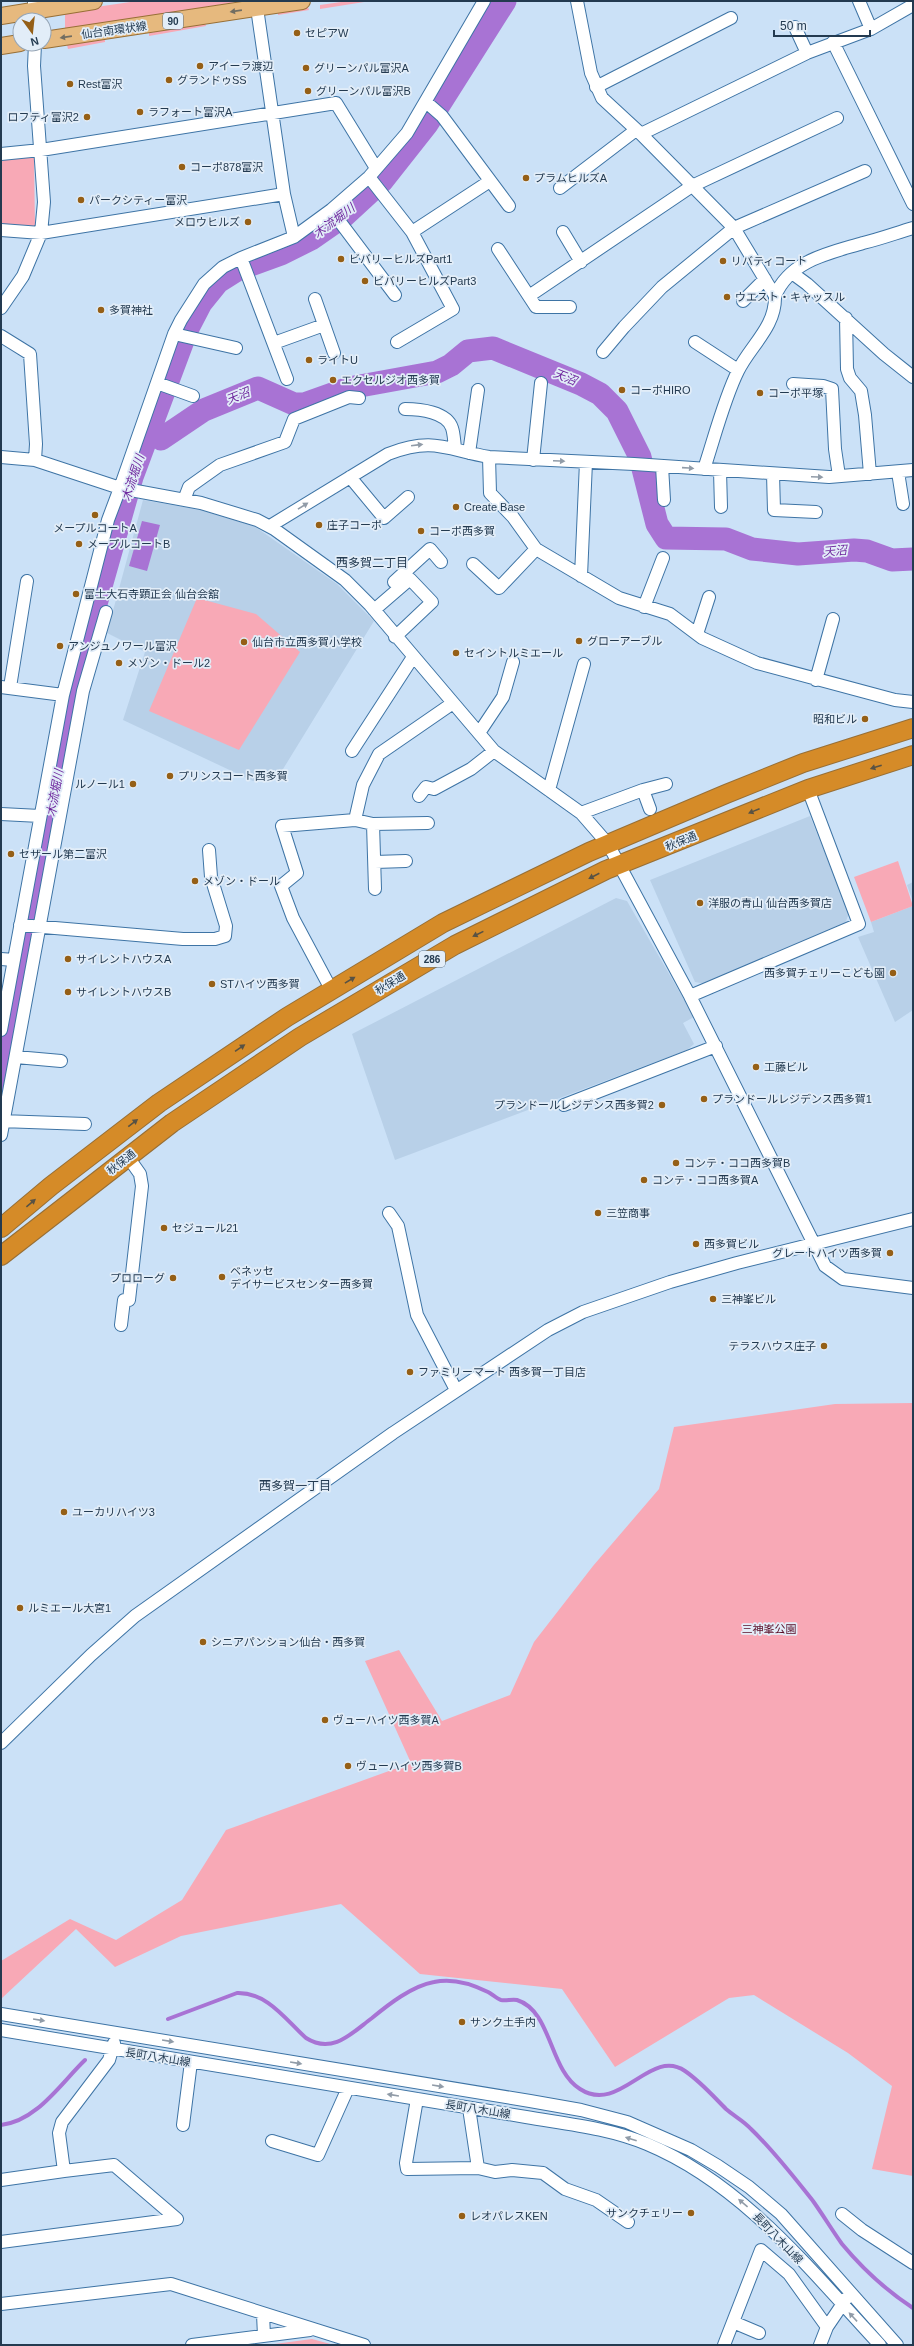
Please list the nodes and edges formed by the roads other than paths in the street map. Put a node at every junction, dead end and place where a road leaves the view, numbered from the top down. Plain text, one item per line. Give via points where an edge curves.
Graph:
1 (94, 1) edge
2 (302, 1) edge
3 (484, 1) edge
4 (577, 1) edge
5 (859, 1) edge
6 (913, 5) edge
7 (257, 8) junction
8 (34, 10) edge
9 (1, 16) edge
10 (731, 18) dead end
11 (795, 27) dead end
12 (871, 29) junction
13 (52, 39) edge
14 (833, 42) junction
15 (12, 44) edge
16 (1, 46) edge
17 (35, 52) edge
18 (807, 53) junction
19 (596, 87) junction
20 (429, 103) junction
21 (272, 114) junction
22 (837, 118) dead end
23 (639, 132) junction
24 (41, 150) junction
25 (1, 154) edge
26 (866, 171) dead end
27 (372, 175) junction
28 (490, 181) junction
29 (692, 186) junction
30 (560, 188) dead end
31 (284, 194) junction
32 (913, 204) edge
33 (510, 206) dead end
34 (333, 212) junction
35 (734, 228) junction
36 (913, 228) edge
37 (1, 230) edge
38 (412, 232) junction
39 (563, 232) dead end
40 (42, 233) junction
41 (294, 237) junction
42 (498, 249) dead end
43 (581, 262) junction
44 (243, 264) junction
45 (792, 273) junction
46 (765, 279) junction
47 (395, 295) dead end
48 (529, 296) junction
49 (775, 296) junction
50 (315, 299) dead end
51 (743, 301) dead end
52 (570, 307) dead end
53 (1, 308) edge
54 (846, 318) junction
55 (324, 325) junction
56 (177, 335) junction
57 (1, 336) edge
58 (397, 342) dead end
59 (695, 342) dead end
60 (274, 344) junction
61 (236, 348) dead end
62 (603, 352) dead end
63 (334, 353) dead end
64 (738, 370) junction
65 (913, 377) edge
66 (286, 379) dead end
67 (541, 383) dead end
68 (159, 384) junction
69 (793, 384) dead end
70 (478, 390) dead end
71 (193, 396) dead end
72 (359, 398) dead end
73 (405, 409) dead end
74 (454, 447) junction
75 (469, 453) junction
76 (1, 457) edge
77 (489, 457) junction
78 (35, 460) junction
79 (533, 460) junction
80 (586, 462) junction
81 (662, 466) junction
82 (704, 469) junction
83 (720, 470) junction
84 (913, 470) edge
85 (898, 472) junction
86 (773, 474) junction
87 (870, 474) junction
88 (839, 476) junction
89 (350, 477) junction
90 (122, 488) junction
91 (408, 497) dead end
92 (184, 500) junction
93 (664, 500) dead end
94 (903, 504) dead end
95 (721, 506) dead end
96 (816, 512) dead end
97 (270, 526) junction
98 (536, 549) junction
99 (663, 558) dead end
100 (442, 562) dead end
101 (473, 564) dead end
102 (581, 576) junction
103 (27, 581) dead end
104 (709, 597) dead end
105 (88, 606) junction
106 (644, 607) junction
107 (372, 608) junction
108 (833, 619) dead end
109 (697, 634) junction
110 (395, 637) junction
111 (413, 657) junction
112 (513, 662) dead end
113 (584, 664) dead end
114 (816, 680) junction
115 (6, 687) edge
116 (63, 695) junction
117 (913, 702) edge
118 (453, 704) junction
119 (913, 728) edge
120 (479, 733) junction
121 (352, 751) dead end
122 (494, 751) junction
123 (913, 755) edge
124 (666, 784) dead end
125 (808, 789) junction
126 (549, 790) junction
127 (643, 790) junction
128 (419, 796) dead end
129 (581, 813) junction
130 (1, 814) edge
131 (653, 814) junction
132 (40, 816) junction
133 (355, 820) junction
134 (428, 823) dead end
135 (373, 824) junction
136 (608, 844) junction
137 (208, 850) dead end
138 (406, 861) dead end
139 (375, 862) junction
140 (619, 865) junction
141 (375, 889) dead end
142 (31, 926) junction
143 (1, 959) edge
144 (14, 960) junction
145 (332, 991) junction
146 (690, 996) junction
147 (1, 1030) edge
148 (716, 1046) junction
149 (16, 1057) junction
150 (61, 1061) dead end
151 (564, 1105) dead end
152 (3, 1121) edge
153 (85, 1124) dead end
154 (1, 1135) edge
155 (128, 1157) junction
156 (389, 1213) dead end
157 (913, 1219) edge
158 (1, 1228) edge
159 (815, 1245) junction
160 (1, 1256) edge
161 (913, 1288) edge
162 (121, 1325) dead end
163 (456, 1390) junction
164 (1, 1743) edge
165 (1, 2014) edge
166 (1, 2030) edge
167 (117, 2033) junction
168 (113, 2049) junction
169 (191, 2062) junction
170 (348, 2088) junction
171 (417, 2099) junction
172 (469, 2108) junction
173 (183, 2125) dead end
174 (272, 2141) dead end
175 (478, 2168) junction
176 (64, 2171) junction
177 (1, 2180) edge
178 (842, 2214) dead end
179 (628, 2222) dead end
180 (1, 2242) edge
181 (913, 2263) edge
182 (851, 2294) junction
183 (1, 2304) edge
184 (841, 2304) junction
185 (263, 2314) junction
186 (733, 2322) junction
187 (827, 2327) junction
188 (314, 2330) junction
189 (759, 2333) dead end
190 (264, 2336) junction
191 (192, 2345) edge
192 (364, 2345) edge
193 (724, 2345) edge
194 (820, 2345) edge
195 (880, 2345) edge
196 (897, 2345) edge

1 - 8 main road
2 - 7 main road, 仙台南環状線 / 90
3 - 20 street
4 - 19 street
5 - 12 street
6 - 12 street
7 -> 13 main road, 仙台南環状線 / 90
7 - 21 street
8 - 9 main road
10 - 19 street
11 - 18 street
12 - 14 street
14 - 18 street
14 - 32 street
15 - 16 main road
17 - 24 street
18 - 23 street
19 - 23 street via 602,98
20 - 27 street
20 - 28 street via 442,116
21 - 24 street
21 - 27 street via 336,103
21 - 31 street
22 - 29 street
23 - 29 street
23 - 30 street
24 - 25 street
24 - 40 street via 44,202
26 - 35 street
27 - 34 street
27 - 38 street
28 - 33 street
28 - 38 street
29 - 35 street
29 - 43 street
31 - 40 street
31 - 41 street
34 - 41 street
34 - 47 street
35 - 46 street
35 - 62 street via 662,287
36 - 45 street via 827,253 805,263
37 - 40 street
38 - 58 street via 453,309
39 - 43 street
40 - 53 street via 23,276
41 - 44 street
42 - 48 street
43 - 48 street
44 - 56 street via 223,267 204,284 181,320
44 - 60 street
45 - 49 street via 779,287
45 - 54 street
46 - 49 street
46 - 51 street
48 - 52 street via 536,307
49 - 64 street via 776,308 769,323
50 - 55 street
54 - 65 street
54 - 87 street via 847,369 850,378 861,391
55 - 60 street
55 - 63 street
56 - 61 street
56 - 68 street
57 - 78 street via 30,354
59 - 64 street
60 - 66 street
64 - 82 street
67 - 79 street
68 - 71 street
68 - 90 street
69 - 88 street via 832,389
70 - 75 street
72 - 92 street via 349,397 294,419 285,442 220,465 189,487
73 - 74 street via 421,409 441,416 452,427
74 - 75 street
89 -> 74 street via 388,454 407,447
75 - 77 street
76 - 78 street
77 - 79 street
77 - 98 street via 490,493 513,517
78 - 90 street
79 -> 80 street
80 - 81 street
80 - 102 street
81 -> 82 street
81 - 93 street
82 - 83 street
83 - 86 street
83 - 95 street
84 - 85 street
85 - 87 street
85 - 94 street
86 -> 88 street
86 - 96 street via 774,510
87 - 88 street
89 - 91 street via 384,518
97 -> 89 street
90 - 92 street
90 - 105 street via 108,520
92 - 97 street
97 - 107 street via 345,580
98 - 101 street via 499,588
98 - 102 street
99 - 106 street
100 - 107 street via 430,549
102 - 106 street via 619,598
103 - 115 street
104 - 109 street
105 - 116 street
105 - 142 street via 107,612 83,691
106 - 109 street via 670,614
107 - 110 street
107 - 110 street via 410,579 432,602
108 - 114 street
109 - 114 street via 756,663
110 - 111 street
111 - 118 street
111 - 121 street
112 - 120 street via 503,697
113 - 126 street
114 - 117 street via 895,700
115 - 116 street
116 - 132 street via 57,763
118 - 120 street
118 - 133 street via 379,754 363,785
119 - 131 highway, 286
120 - 122 street
122 - 126 street
122 - 128 street via 471,769 434,789 426,787
123 -> 125 highway, 秋保通 / 286
124 - 127 street
125 -> 140 highway, 秋保通 / 286
125 - 146 street via 859,924
126 - 129 street
127 - 129 street
127 - 131 street
129 - 136 street
130 - 132 street
131 - 136 highway, 286
132 - 142 street
133 - 135 street
133 - 145 street via 282,826 297,873 281,886 293,918
134 - 135 street
135 - 139 street
136 - 140 street
145 -> 136 highway, 286 via 443,924
137 - 142 street via 212,877 226,926 225,936 215,939 183,938
138 - 139 street
139 - 141 street
140 - 146 street
140 -> 155 highway, 秋保通 / 286 via 455,945 307,1033 172,1122
142 - 144 street
142 - 149 street
143 - 144 street
144 - 147 street
158 -> 145 highway, 286 via 159,1103 287,1017
146 - 148 street
148 - 151 street
148 - 159 street
149 - 150 street
149 - 152 street
152 - 153 street
152 - 154 street
155 - 160 highway, 秋保通 / 286
155 - 162 street via 140,1174 142,1186 129,1300 124,1300
156 - 163 street via 398,1226 417,1315
157 - 159 street
159 - 161 street via 825,1266 843,1279
159 - 163 street via 700,1273 582,1312 548,1330
163 - 164 street via 135,1616
165 -> 167 street
166 - 168 street, 長町八木山線
167 - 168 street
167 -> 182 street via 524,2100 581,2110 627,2122 691,2150 750,2187 781,2214
168 - 169 street, 長町八木山線
168 - 176 street via 109,2060 62,2122 59,2133
169 - 170 street, 長町八木山線
169 - 173 street
171 -> 170 street, 長町八木山線
170 - 174 street via 318,2155
171 - 172 street, 長町八木山線
171 - 175 street via 407,2169
172 - 175 street
184 -> 172 street, 長町八木山線 via 744,2204 682,2161 647,2144 607,2131
175 - 179 street via 495,2172 512,2170 543,2173 565,2189 596,2200
176 - 177 street
176 - 180 street via 114,2165 177,2218
178 - 181 street
182 - 184 street
182 - 196 street
183 - 185 street via 171,2284
184 - 187 street
195 -> 184 street, 長町八木山線
185 - 188 street
185 - 190 street
186 - 187 street via 761,2250 789,2274
186 - 189 street
186 - 193 street
187 - 194 street
188 - 190 street
188 - 192 street
190 - 191 street

